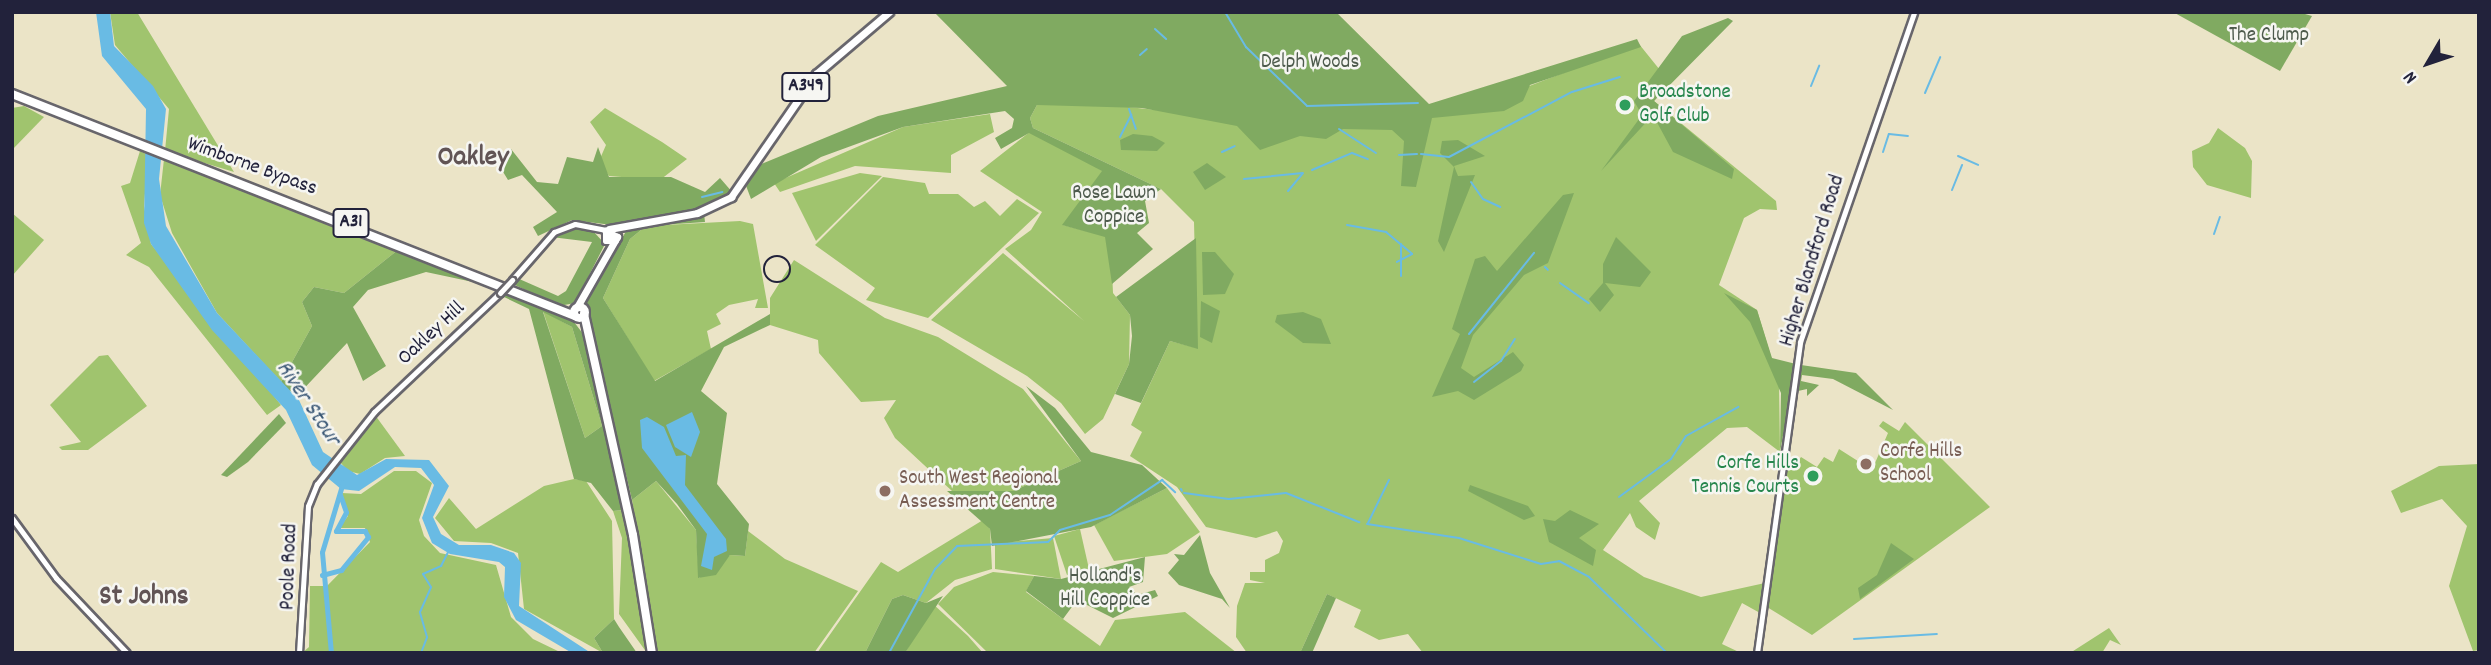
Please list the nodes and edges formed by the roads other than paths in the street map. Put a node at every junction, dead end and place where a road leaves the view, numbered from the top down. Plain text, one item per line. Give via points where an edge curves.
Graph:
1 (889, 12) edge
2 (1914, 12) edge
3 (12, 93) edge
4 (610, 235) junction
5 (578, 312) junction
6 (317, 484) joint
7 (12, 517) edge
8 (127, 653) edge
9 (299, 653) edge
10 (652, 653) edge
11 (1756, 653) edge

1 - 4 main road, A349 via 816,74 738,189 697,213 630,221
2 - 11 main road, Higher Blandford Road via 1800,342
3 - 5 highway, Wimborne Bypass / A31 via 556,308
4 - 5 main road via 603,262
4 - 6 main road, Oakley Hill, bridge via 581,224 548,237 500,293 353,436
5 - 10 highway via 587,332 633,535
6 - 9 main road, Poole Road via 308,506
7 - 8 main road via 56,578

